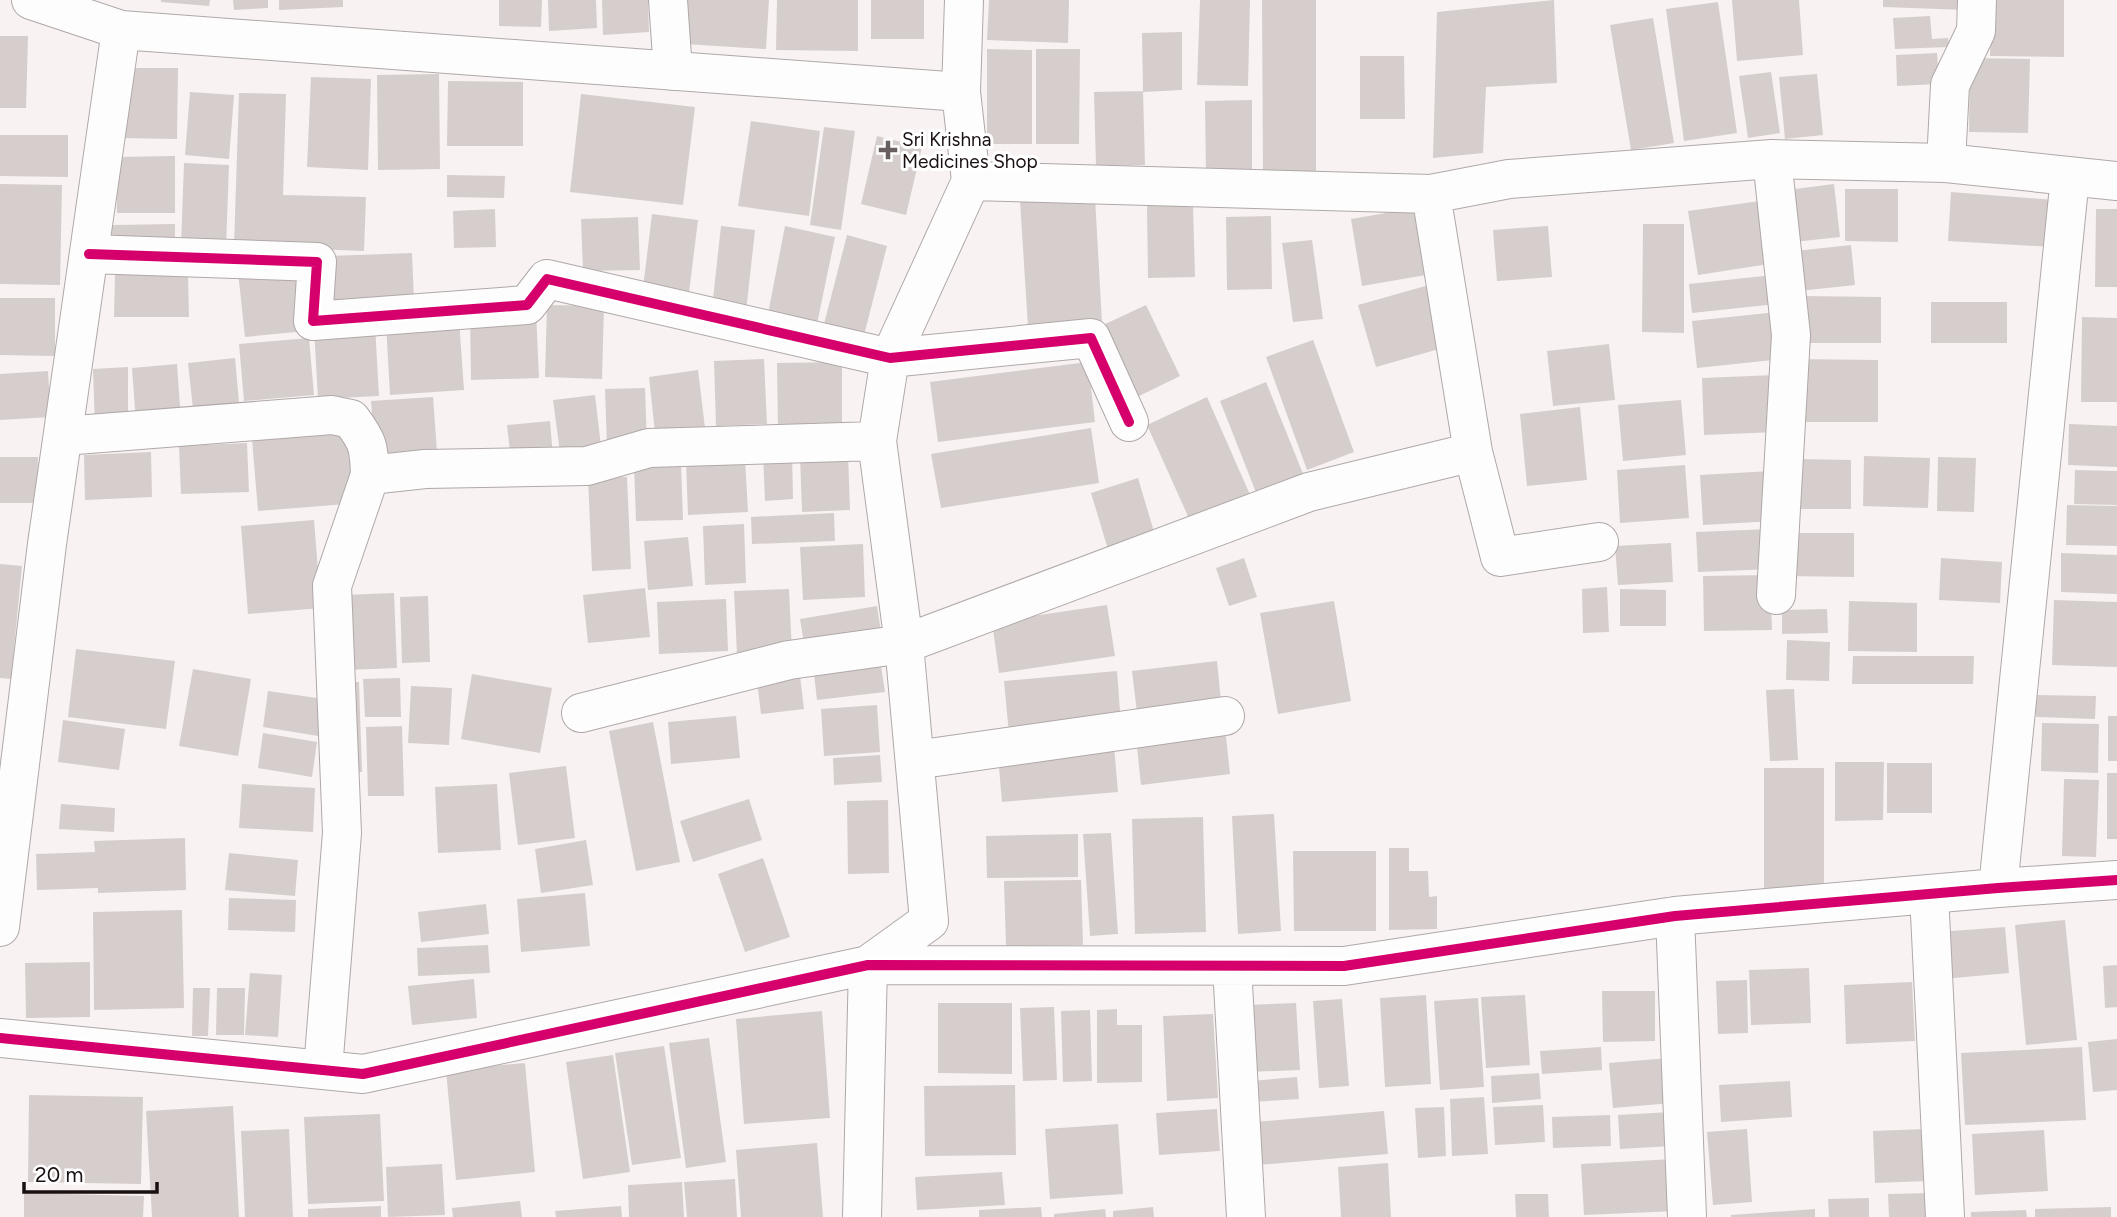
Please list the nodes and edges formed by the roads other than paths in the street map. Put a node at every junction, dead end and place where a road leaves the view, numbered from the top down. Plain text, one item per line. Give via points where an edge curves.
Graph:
1 (31, 0) edge
2 (668, 0) edge
3 (964, 0) edge
4 (1978, 0) edge
5 (121, 30) junction
6 (673, 71) junction
7 (961, 92) junction
8 (1772, 159) junction
9 (1946, 163) junction
10 (2070, 177) junction
11 (971, 181) junction
12 (2117, 181) edge
13 (1430, 194) junction
14 (89, 254) junction
15 (890, 358) junction
16 (1129, 422) dead end
17 (63, 436) junction
18 (877, 441) junction
19 (1473, 452) junction
20 (370, 475) junction
21 (1599, 542) dead end
22 (1776, 595) dead end
23 (904, 644) junction
24 (14, 699) edge
25 (581, 713) dead end
26 (1225, 716) dead end
27 (915, 760) junction
28 (2117, 880) edge
29 (1998, 888) junction
30 (1929, 894) junction
31 (1675, 916) junction
32 (0, 927) edge
33 (868, 965) junction
34 (1232, 966) junction
35 (0, 1038) edge
36 (323, 1069) junction
37 (862, 1217) edge
38 (1246, 1217) edge
39 (1687, 1217) edge
40 (1945, 1217) edge

1 - 5 street
2 - 6 street
3 - 7 street
4 - 9 street via 1976,31 1950,85
5 - 6 street
5 - 14 street
6 - 7 street
7 - 11 street
8 - 9 street
8 - 13 street via 1509,179
8 - 22 street via 1791,335
9 - 10 street
10 - 12 street
10 - 29 street
11 - 13 street
11 - 15 street
13 - 19 street
14 - 15 street via 317,262 313,321 527,305 547,279
14 - 17 street
15 - 16 street via 1091,338
15 - 18 street
17 - 20 street via 332,415 351,419 360,431 369,448
17 - 24 street
18 - 20 street via 649,447 587,466 425,469
18 - 23 street
19 - 21 street via 1500,557
19 - 23 street via 1310,492
20 - 36 street via 332,586 342,834
23 - 25 street via 789,660
23 - 27 street
24 - 32 street
26 - 27 street
27 - 33 street via 929,921
28 - 29 street
29 - 30 street
30 - 31 street
30 - 40 street
31 - 34 street via 1344,966
31 - 39 street
33 - 34 street
33 - 36 street via 363,1074
33 - 37 street
34 - 38 street
35 - 36 street

